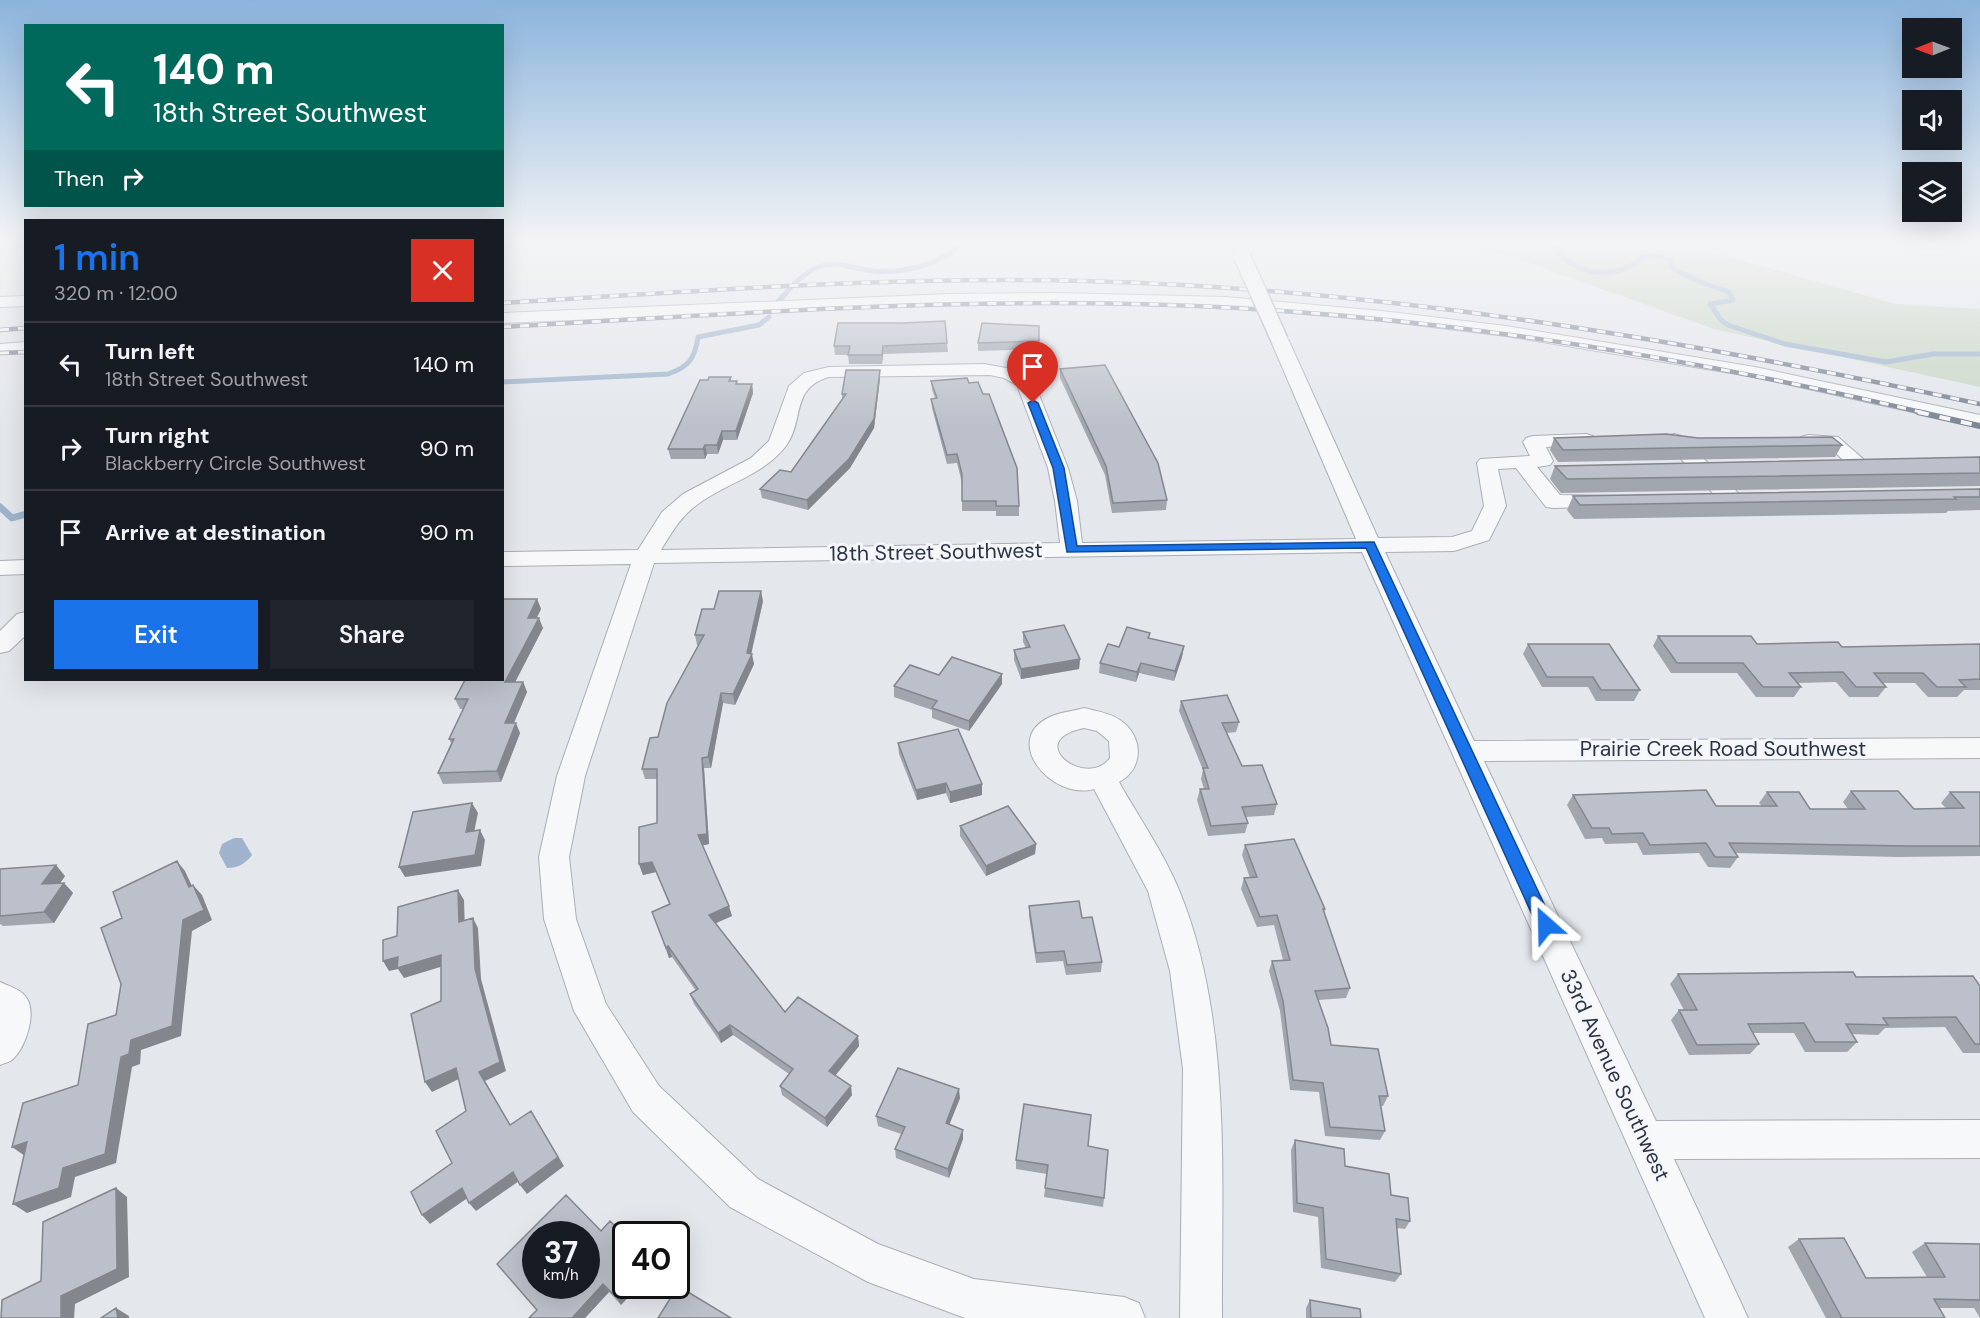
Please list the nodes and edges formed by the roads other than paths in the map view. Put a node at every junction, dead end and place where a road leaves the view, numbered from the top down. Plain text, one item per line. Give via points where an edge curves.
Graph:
1 (866, 303) edge
2 (1231, 303) edge
3 (1263, 303) edge
4 (504, 318) edge
5 (24, 347) edge
6 (0, 349) edge
7 (1980, 421) edge
8 (1602, 440) edge
9 (1704, 442) edge
10 (1785, 442) edge
11 (1881, 464) edge
12 (1825, 465) edge
13 (1860, 465) junction
14 (1525, 466) junction
15 (1723, 467) edge
16 (1677, 468) edge
17 (1700, 468) junction
18 (1563, 470) edge
19 (1755, 498) edge
20 (1707, 499) edge
21 (1731, 499) junction
22 (1624, 501) edge
23 (1370, 545) junction
24 (1072, 550) junction
25 (645, 557) junction
26 (504, 560) edge
27 (24, 567) edge
28 (0, 568) edge
29 (24, 622) edge
30 (0, 645) edge
31 (1980, 748) edge
32 (1465, 751) junction
33 (1102, 778) dead end
34 (0, 999) edge
35 (0, 1048) edge
36 (1980, 1139) edge
37 (1645, 1140) junction
38 (1124, 1318) edge
39 (1201, 1318) edge
40 (1727, 1318) edge

1 - 4 street
2 - 7 street via 1382,316 1616,348 1755,372
3 - 23 street, 33rd Avenue Southwest, bridge
5 - 6 street
8 - 14 street via 1533,442 1543,461
9 - 17 street via 1667,439
10 - 13 street via 1831,441
11 - 13 street
12 - 13 street
14 - 18 street
14 - 22 street via 1554,502
14 - 23 street, 18th Street Southwest via 1487,463 1495,506 1481,535 1454,544
15 - 17 street
16 - 17 street
17 - 21 street
19 - 21 street
20 - 21 street
23 - 24 street, 18th Street Southwest
23 - 32 street, 33rd Avenue Southwest
24 - 25 street, 18th Street Southwest
24 - 25 street via 1058,468 1025,382 999,370 984,369 829,372 810,377 798,386 778,443 758,462 691,499 670,517
25 - 26 street, 18th Street Southwest
25 - 38 street via 571,776 554,857 560,919 591,1011 640,1090 744,1193 868,1261 974,1300
27 - 28 street
29 - 30 street
31 - 32 street, Prairie Creek Road Southwest
32 - 37 street, 33rd Avenue Southwest
33 - 39 street via 1163,890 1187,971 1201,1069
34 - 35 street via 13,1007 15,1019
36 - 37 street
37 - 40 street, 33rd Avenue Southwest

